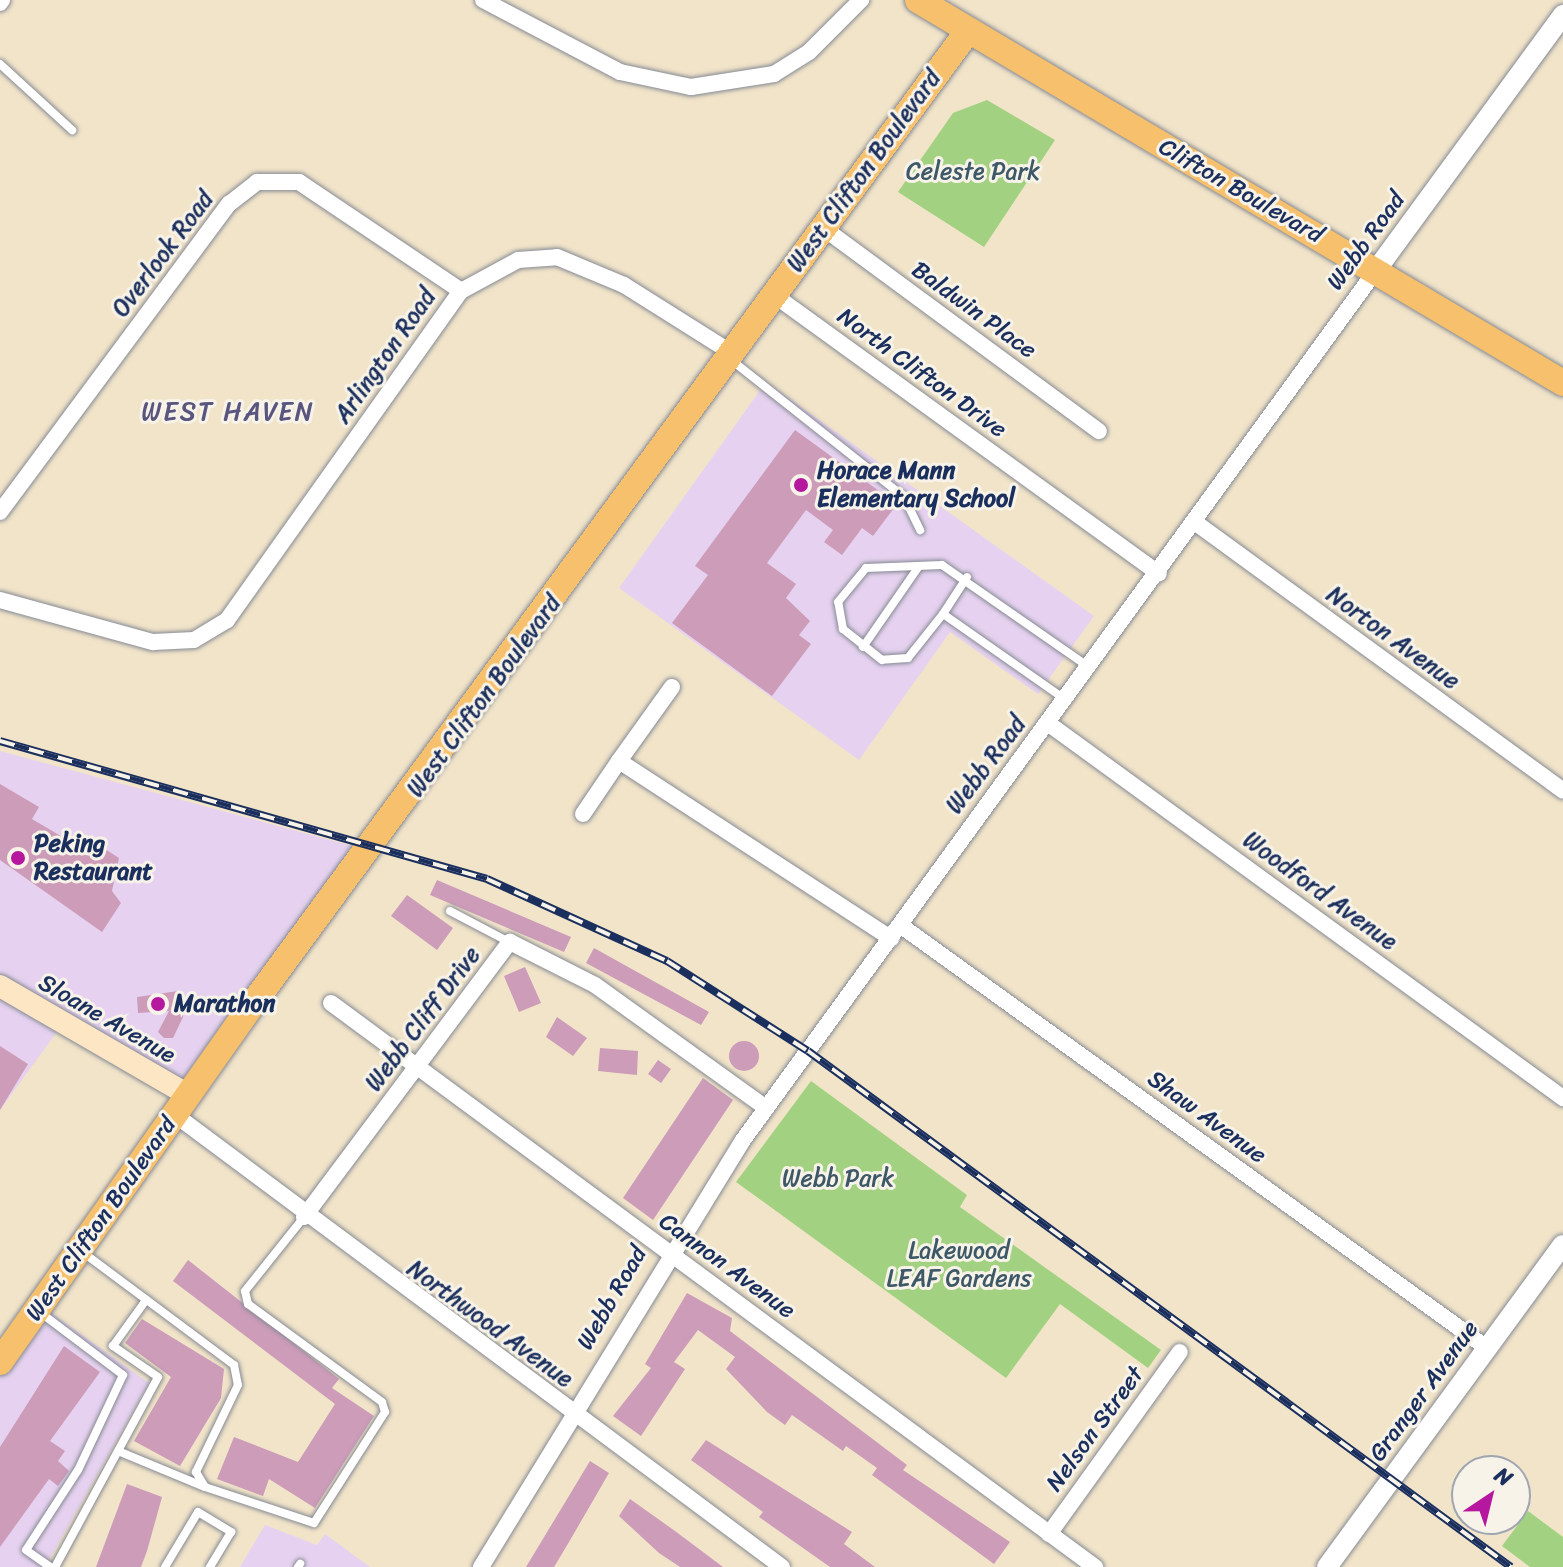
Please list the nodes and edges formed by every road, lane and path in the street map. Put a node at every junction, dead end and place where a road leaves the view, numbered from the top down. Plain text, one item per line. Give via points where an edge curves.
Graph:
1 (483, 0) edge
2 (861, 0) edge
3 (918, 0) edge
4 (1563, 15) edge
5 (968, 31) junction
6 (0, 64) edge
7 (72, 130) dead end
8 (822, 227) junction
9 (1377, 269) junction
10 (461, 291) junction
11 (774, 295) junction
12 (730, 355) junction
13 (1563, 383) edge
14 (1099, 431) dead end
15 (0, 512) edge
16 (1196, 523) junction
17 (920, 530) dead end
18 (919, 566) junction
19 (1159, 574) junction
20 (967, 577) junction
21 (0, 600) edge
22 (943, 614) junction
23 (863, 647) junction
24 (1090, 667) junction
25 (672, 687) dead end
26 (1066, 700) junction
27 (1049, 724) junction
28 (619, 761) junction
29 (1563, 791) edge
30 (583, 814) dead end
31 (450, 911) dead end
32 (895, 931) junction
33 (510, 942) junction
34 (0, 986) edge
35 (331, 1003) dead end
36 (418, 1066) junction
37 (1563, 1098) edge
38 (181, 1105) junction
39 (766, 1108) junction
40 (304, 1217) junction
41 (1563, 1245) edge
42 (81, 1250) junction
43 (668, 1252) junction
44 (146, 1300) junction
45 (37, 1310) junction
46 (1487, 1348) junction
47 (1180, 1352) dead end
48 (0, 1362) edge
49 (574, 1415) junction
50 (118, 1451) junction
51 (205, 1487) junction
52 (1049, 1534) junction
53 (52, 1567) edge
54 (165, 1567) edge
55 (210, 1567) edge
56 (481, 1567) edge
57 (782, 1567) edge
58 (1095, 1567) edge
59 (1327, 1567) edge

1 - 2 street via 620,72 691,87 774,74 809,52
3 - 5 main road, Clifton Boulevard
4 - 9 street, Webb Road
5 - 8 main road, West Clifton Boulevard
5 - 9 main road, Clifton Boulevard
6 - 7 lane
8 - 11 main road, West Clifton Boulevard
8 - 14 street, Baldwin Place
9 - 13 main road, Clifton Boulevard
9 - 16 street, Webb Road
10 - 12 street, Arlington Road via 518,260 557,257 624,285
10 - 15 street, Overlook Road via 299,182 257,182 229,204
10 - 21 street, Arlington Road via 227,620 194,640 153,642
11 - 12 main road, West Clifton Boulevard
11 - 19 street, North Clifton Drive
12 - 17 lane via 904,497
12 - 38 main road, West Clifton Boulevard
16 - 19 street, Webb Road
16 - 29 street, Norton Avenue
18 - 20 lane via 942,565
18 - 23 lane
18 - 23 lane via 866,568 838,602 843,629
19 - 24 street, Webb Road
20 - 22 lane
20 - 24 lane
22 - 23 lane via 908,658 882,660
22 - 26 lane
24 - 26 street, Webb Road
25 - 28 street
26 - 27 street, Webb Road
27 - 32 street, Webb Road
27 - 37 street, Woodford Avenue
28 - 30 street
28 - 32 street, Shaw Avenue
31 - 33 lane
32 - 39 street, Webb Road
32 - 46 street, Shaw Avenue
33 - 36 street, Webb Cliff Drive
33 - 39 street, Webb Cliff Drive via 595,985
34 - 38 main road, Sloane Avenue
35 - 36 street, Cannon Avenue
36 - 40 street, Webb Cliff Drive
36 - 43 street, Cannon Avenue
38 - 40 street, Northwood Avenue
38 - 42 main road, West Clifton Boulevard
39 - 43 street, Webb Road
40 - 49 street, Northwood Avenue
40 - 51 lane, Webb Cliff Drive via 245,1291 248,1304 382,1402 385,1412 314,1523
41 - 46 street, Granger Avenue
42 - 44 lane
42 - 45 main road, West Clifton Boulevard
43 - 49 street, Webb Road
43 - 52 street, Cannon Avenue
44 - 50 lane via 113,1346 158,1377
44 - 51 lane via 234,1365 238,1385 196,1472
45 - 48 main road, West Clifton Boulevard
45 - 53 lane via 123,1375 78,1470 26,1550
46 - 59 street, Granger Avenue
47 - 52 street, Nelson Street
49 - 56 street, Webb Road
49 - 57 street, Northwood Avenue
50 - 51 lane
50 - 53 lane
52 - 58 street, Cannon Avenue
54 - 55 lane via 198,1512 231,1532

